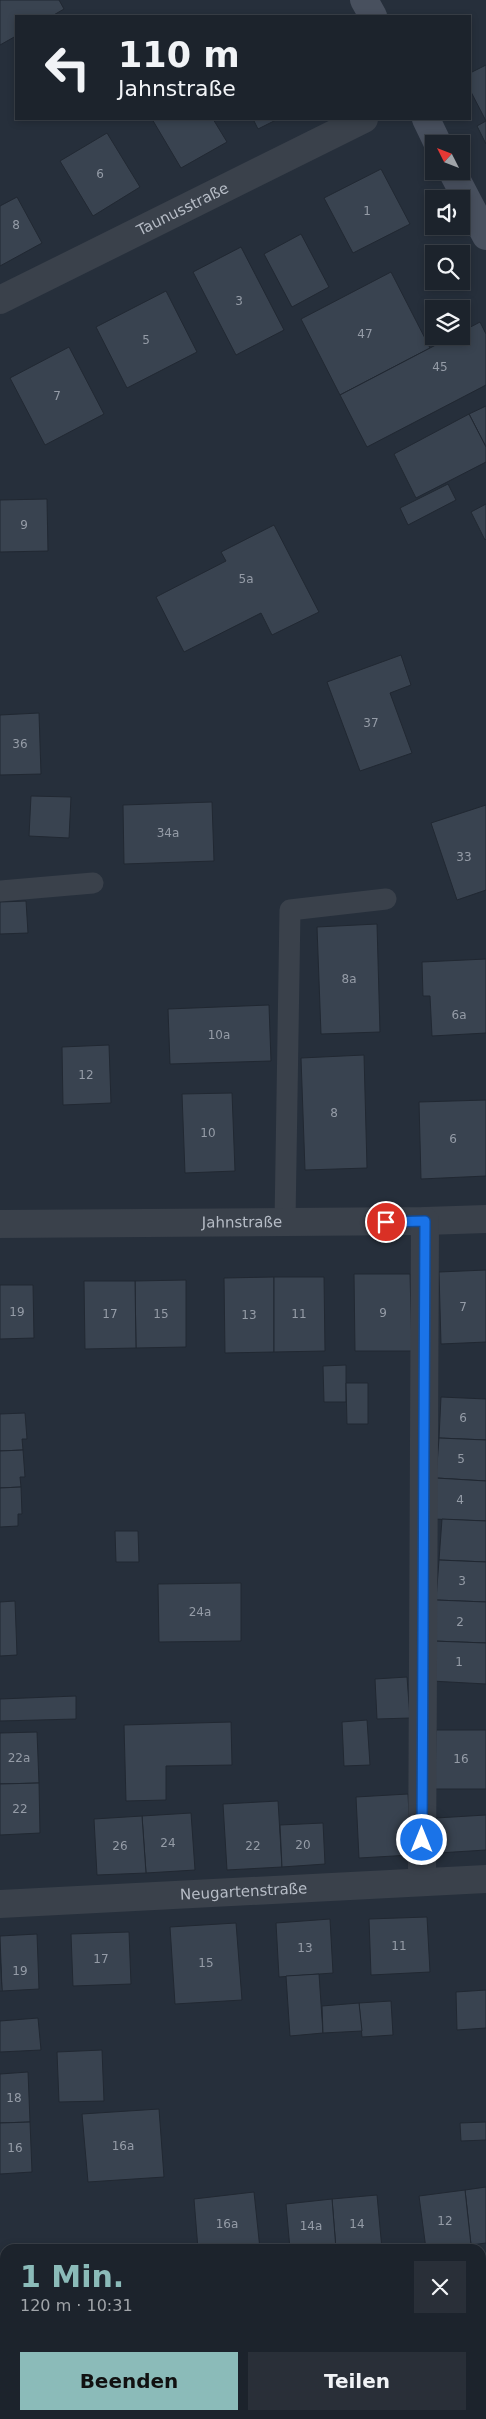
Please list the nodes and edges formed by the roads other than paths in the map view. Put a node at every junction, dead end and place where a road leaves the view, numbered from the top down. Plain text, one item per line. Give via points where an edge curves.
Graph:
1 (364, 0) edge
2 (372, 15) edge
3 (362, 120) edge
4 (426, 120) edge
5 (434, 135) edge
6 (457, 180) edge
7 (486, 236) edge
8 (0, 300) edge
9 (93, 884) dead end
10 (0, 892) edge
11 (386, 899) dead end
12 (486, 1219) edge
13 (425, 1221) junction
14 (284, 1222) junction
15 (0, 1224) edge
16 (486, 1879) edge
17 (422, 1880) junction
18 (0, 1904) edge

1 - 2 street
3 - 8 street, Taunusstraße
4 - 5 street
6 - 7 street
9 - 10 lane
11 - 14 lane via 290,910
12 - 13 street, Jahnstraße
13 - 14 street, Jahnstraße
13 - 17 street
14 - 15 street, Jahnstraße
16 - 17 street, Neugartenstraße
17 - 18 street, Neugartenstraße

